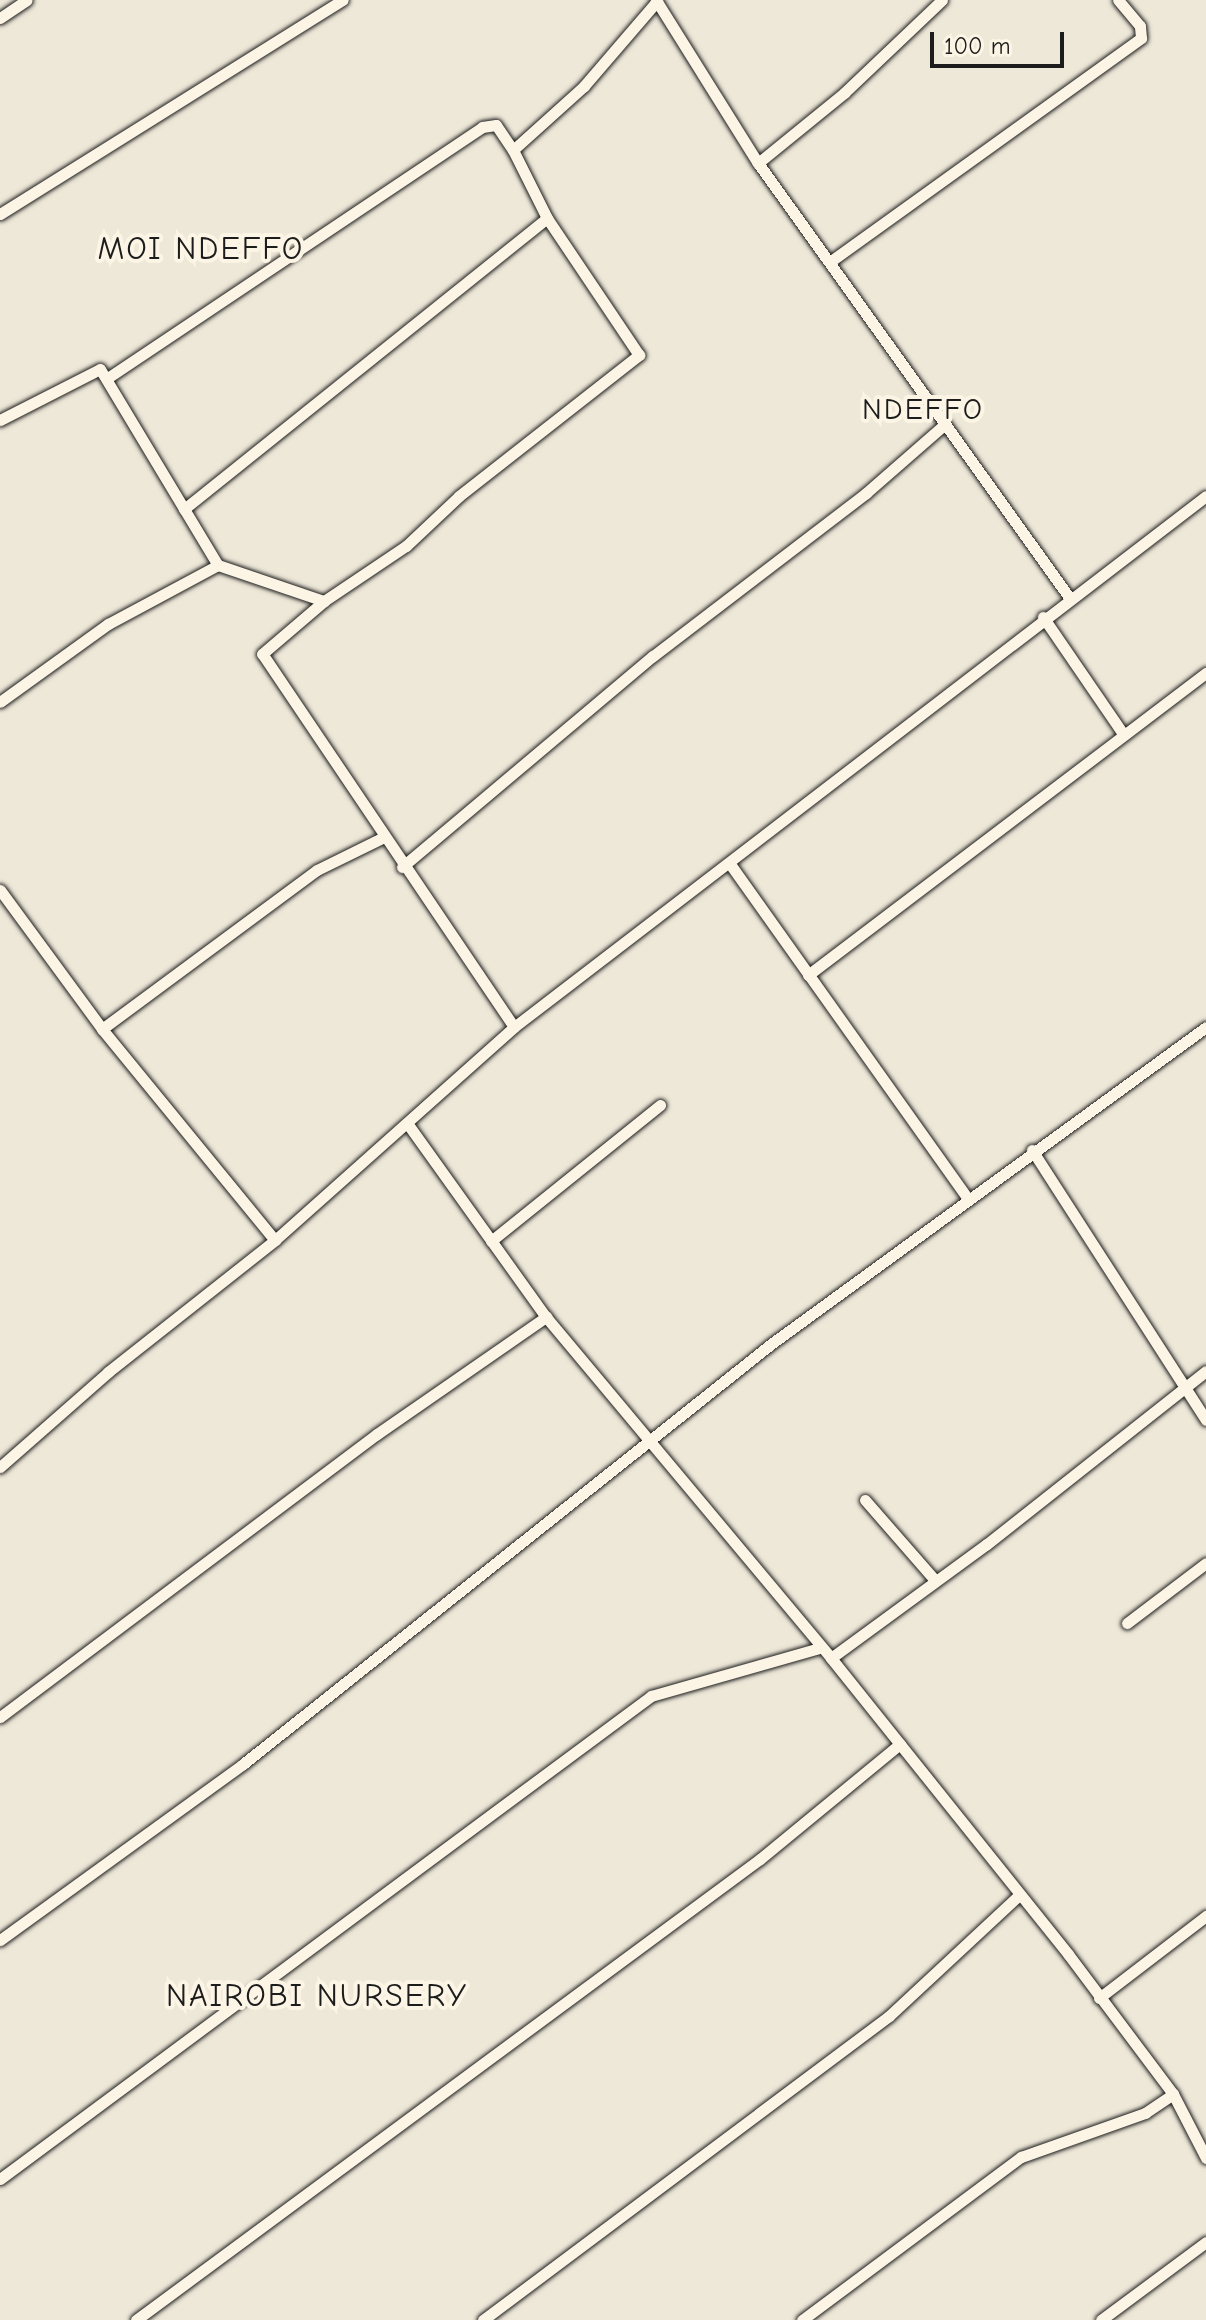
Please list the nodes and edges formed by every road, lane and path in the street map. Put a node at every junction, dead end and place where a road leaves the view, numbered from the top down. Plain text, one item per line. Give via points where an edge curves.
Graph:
1 (27, 0) edge
2 (343, 0) edge
3 (656, 0) edge
4 (942, 0) edge
5 (1118, 0) edge
6 (0, 18) edge
7 (513, 150) junction
8 (758, 163) junction
9 (0, 214) edge
10 (547, 218) junction
11 (831, 261) junction
12 (109, 377) junction
13 (0, 420) edge
14 (944, 425) junction
15 (1206, 496) edge
16 (184, 509) junction
17 (218, 565) junction
18 (1069, 597) junction
19 (324, 601) junction
20 (1043, 617) junction
21 (1206, 673) edge
22 (0, 702) edge
23 (1123, 734) junction
24 (382, 838) junction
25 (730, 864) junction
26 (402, 867) junction
27 (0, 890) edge
28 (808, 975) junction
29 (514, 1027) junction
30 (1206, 1027) edge
31 (102, 1029) junction
32 (660, 1105) dead end
33 (407, 1123) junction
34 (1032, 1150) junction
35 (967, 1198) junction
36 (275, 1240) junction
37 (491, 1241) junction
38 (546, 1317) junction
39 (1206, 1371) edge
40 (1183, 1388) junction
41 (1206, 1420) edge
42 (652, 1442) junction
43 (0, 1467) edge
44 (865, 1500) dead end
45 (1206, 1563) edge
46 (934, 1579) junction
47 (1127, 1623) dead end
48 (820, 1648) junction
49 (831, 1658) junction
50 (0, 1717) edge
51 (900, 1744) junction
52 (1019, 1895) junction
53 (1206, 1916) edge
54 (0, 1940) edge
55 (1099, 1998) junction
56 (1173, 2094) junction
57 (1206, 2158) edge
58 (0, 2179) edge
59 (1206, 2242) edge
60 (136, 2320) edge
61 (483, 2320) edge
62 (802, 2320) edge
63 (1101, 2320) edge

1 - 6 street
2 - 9 street
3 - 7 street via 584,86
3 - 8 street
4 - 8 street via 835,101
5 - 11 street via 1140,26 1141,38
7 - 10 street
7 - 12 street via 496,125 482,127
8 - 11 street
10 - 16 street
10 - 19 street via 639,355 459,496 406,546
11 - 14 street
12 - 13 street via 93,368
12 - 16 street
14 - 18 street
14 - 26 street via 866,493 653,656
15 - 18 street
16 - 17 street
17 - 19 street
17 - 22 street via 108,624
18 - 20 street
19 - 24 street via 262,654
20 - 23 street
20 - 25 street
21 - 23 street
23 - 28 street
24 - 26 street
24 - 31 street via 317,870
25 - 28 street
25 - 29 street
26 - 29 street
27 - 31 street
28 - 35 street
29 - 33 street
30 - 34 street
31 - 36 street
32 - 37 street
33 - 36 street
33 - 37 street
34 - 35 street
34 - 40 street
35 - 42 street via 771,1344
36 - 43 street via 108,1372
37 - 38 street
38 - 42 street
38 - 50 street via 377,1434
39 - 40 street
40 - 41 street
40 - 46 street via 1022,1517
42 - 48 street
42 - 54 street via 243,1764
44 - 46 street
45 - 47 street
46 - 49 street
48 - 49 street
48 - 58 street via 651,1696
49 - 51 street
51 - 52 street
51 - 60 street via 760,1859
52 - 55 street
52 - 61 street via 889,2016
53 - 55 street
55 - 56 street
56 - 57 street
56 - 62 street via 1145,2113 1021,2157
59 - 63 street

